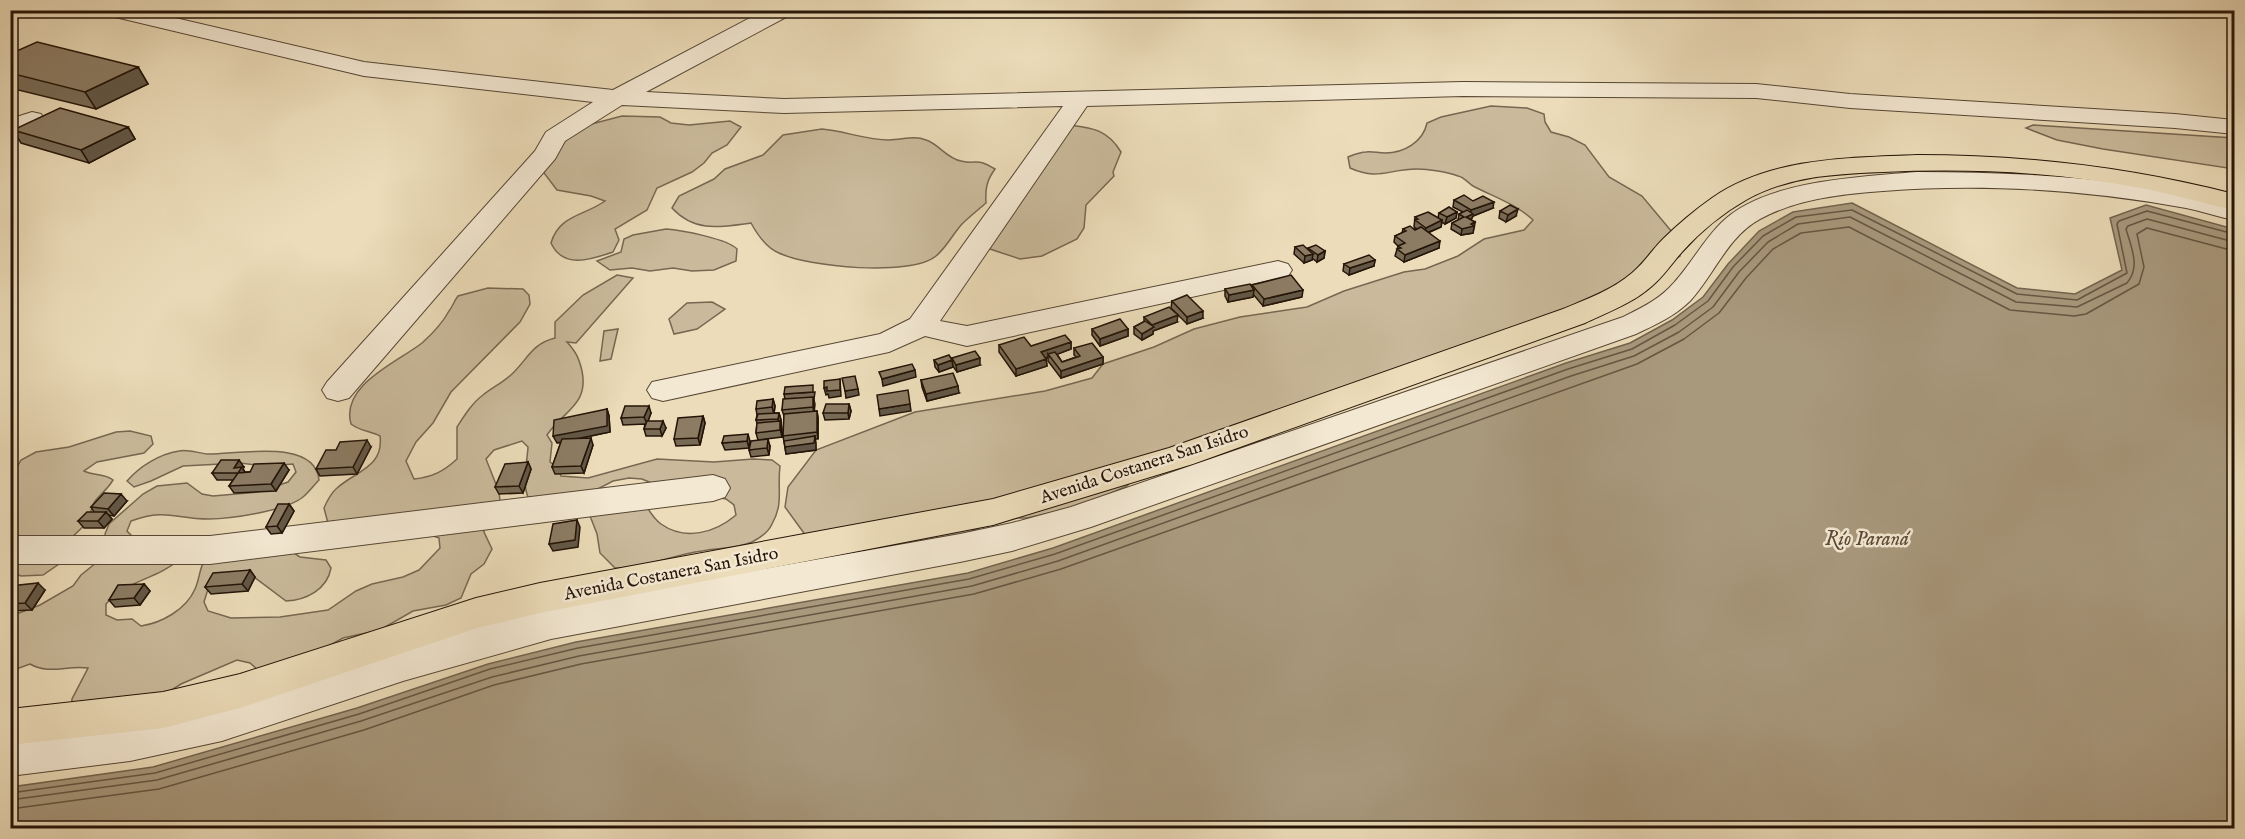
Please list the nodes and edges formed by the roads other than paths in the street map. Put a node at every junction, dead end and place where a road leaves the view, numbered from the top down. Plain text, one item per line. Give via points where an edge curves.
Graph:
1 (111, 10) edge
2 (783, 10) edge
3 (618, 98) junction
4 (1080, 99) junction
5 (2235, 127) edge
6 (2235, 202) edge
7 (2235, 212) edge
8 (1278, 270) dead end
9 (921, 326) junction
10 (338, 390) dead end
11 (663, 390) dead end
12 (713, 488) dead end
13 (10, 550) edge
14 (10, 727) edge
15 (10, 757) edge

1 - 3 street via 364,69
2 - 3 street
3 - 4 street via 784,106
3 - 10 street via 555,137 546,154
4 - 5 street via 1463,89 1756,91
4 - 9 street
6 - 14 main road, Avenida Costanera San Isidro via 2117,177 2011,164 1936,161 1853,166 1765,179 1733,196 1678,240 1642,280 1608,302 1181,456 993,512 476,613 240,692 163,710
7 - 15 street via 2125,191 2003,182 1882,182 1799,193 1749,214 1713,250 1678,296 1651,316 1078,518 960,548 551,623 403,664 222,723 130,743
8 - 9 street via 968,336
9 - 11 street via 889,342
12 - 13 street via 210,550

